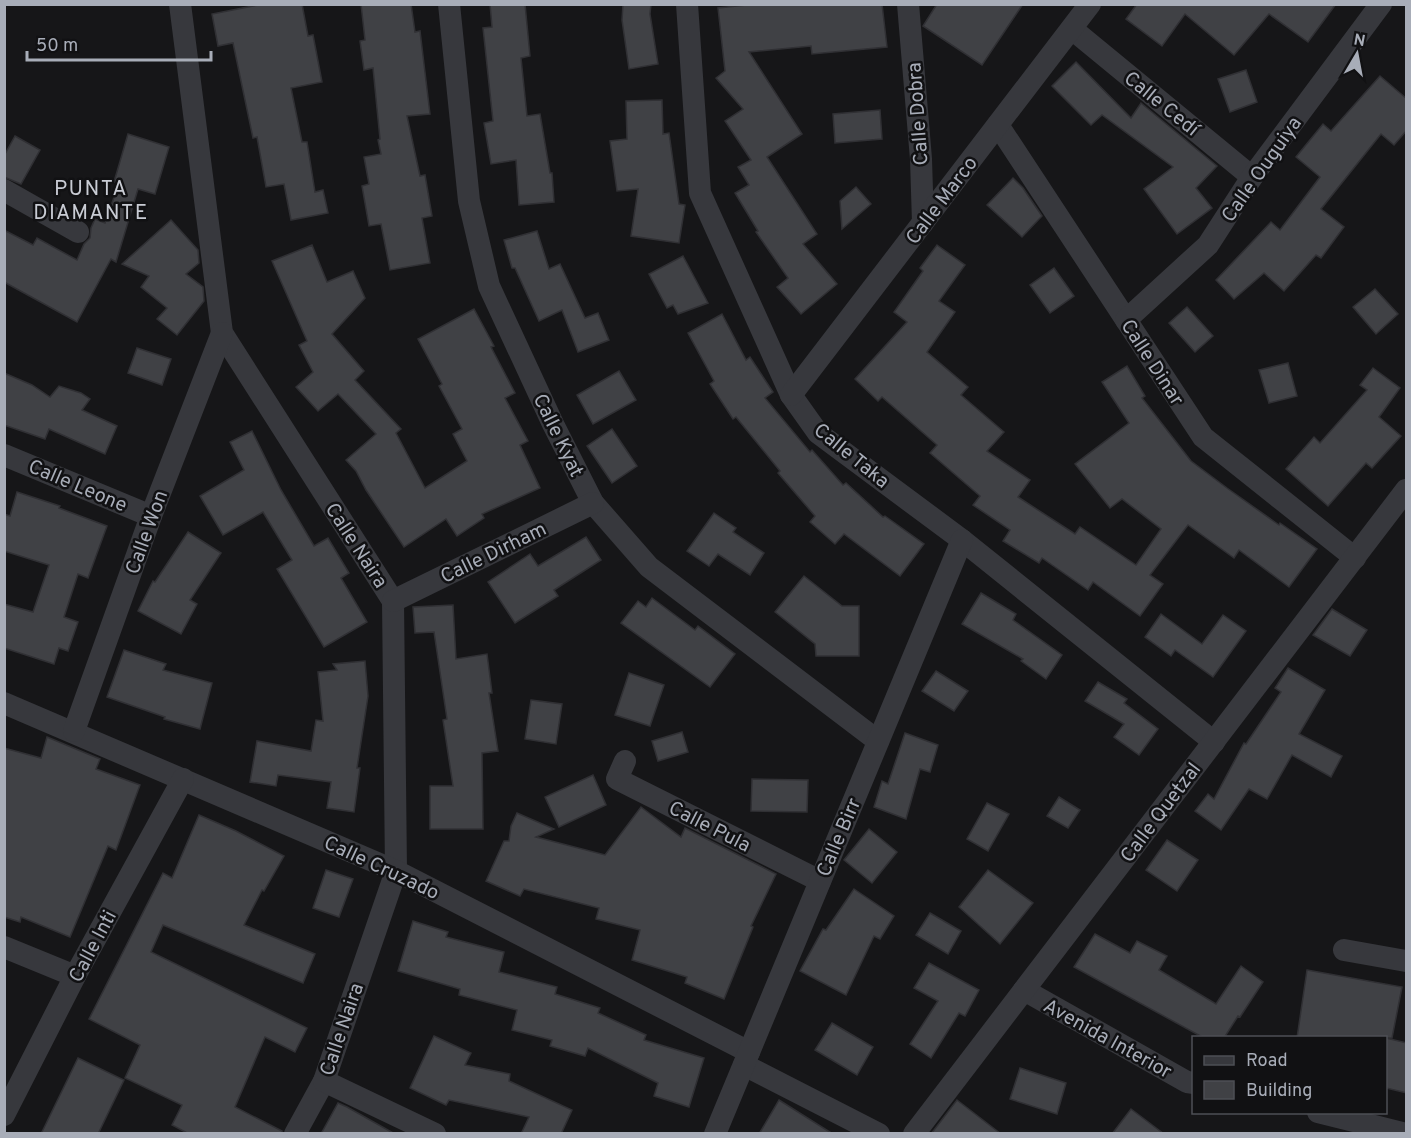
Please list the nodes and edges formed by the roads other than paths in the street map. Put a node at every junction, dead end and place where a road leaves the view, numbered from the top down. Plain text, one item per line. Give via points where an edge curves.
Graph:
1 (180, 4) edge
2 (449, 4) edge
3 (687, 4) edge
4 (908, 4) edge
5 (1090, 4) edge
6 (1381, 4) edge
7 (1071, 29) junction
8 (998, 125) junction
9 (1252, 177) junction
10 (4, 190) edge
11 (923, 223) junction
12 (78, 232) dead end
13 (1126, 320) junction
14 (222, 333) junction
15 (791, 395) junction
16 (4, 455) edge
17 (1407, 490) edge
18 (593, 504) junction
19 (151, 516) junction
20 (962, 540) junction
21 (1355, 558) junction
22 (393, 601) junction
23 (4, 703) edge
24 (74, 731) junction
25 (878, 741) junction
26 (1214, 742) junction
27 (625, 761) dead end
28 (183, 779) junction
29 (396, 871) junction
30 (820, 881) junction
31 (4, 947) edge
32 (1344, 950) dead end
33 (1407, 961) edge
34 (75, 976) junction
35 (1024, 990) junction
36 (747, 1058) junction
37 (324, 1081) junction
38 (1192, 1083) edge
39 (1322, 1114) edge
40 (4, 1115) edge
41 (433, 1133) edge
42 (295, 1134) edge
43 (715, 1134) edge
44 (879, 1134) edge
45 (914, 1134) edge
46 (1406, 1134) edge

1 - 14 street, Calle Naira
2 - 18 street, Calle Kyat via 469,201 489,286
3 - 15 street, Calle Taka via 700,194
4 - 11 street, Calle Dobra
5 - 7 street, Calle Marco
6 - 9 street, Calle Ouguiya
7 - 8 street, Calle Marco
7 - 9 street, Calle Cedí
8 - 11 street, Calle Marco
8 - 13 street, Calle Dinar
9 - 13 street, Calle Ouguiya via 1208,245
10 - 12 street
11 - 15 street, Calle Marco
13 - 21 street, Calle Dinar via 1203,437
14 - 19 street, Calle Won
14 - 22 street, Calle Naira
15 - 20 street, Calle Taka via 818,433
16 - 19 street, Calle Leone
17 - 21 street, Calle Quetzal
18 - 22 street, Calle Dirham
18 - 25 street, Calle Kyat via 649,567
19 - 24 street, Calle Won
20 - 25 street, Calle Birr
20 - 26 street, Calle Taka
21 - 26 street, Calle Quetzal
22 - 29 street, Calle Naira
23 - 24 street, Calle Cruzado
24 - 28 street, Calle Cruzado
25 - 30 street, Calle Birr
26 - 35 street, Calle Quetzal
27 - 30 street, Calle Pula via 617,779
28 - 29 street, Calle Cruzado
28 - 34 street, Calle Inti
29 - 36 street, Calle Cruzado
29 - 37 street, Calle Naira
30 - 36 street, Calle Birr
31 - 34 street
32 - 33 street
34 - 40 street, Calle Inti
35 - 38 street, Avenida Interior
35 - 45 street, Calle Quetzal
36 - 43 street, Calle Birr
36 - 44 street, Calle Cruzado
37 - 41 street
37 - 42 street, Calle Naira
39 - 46 street

